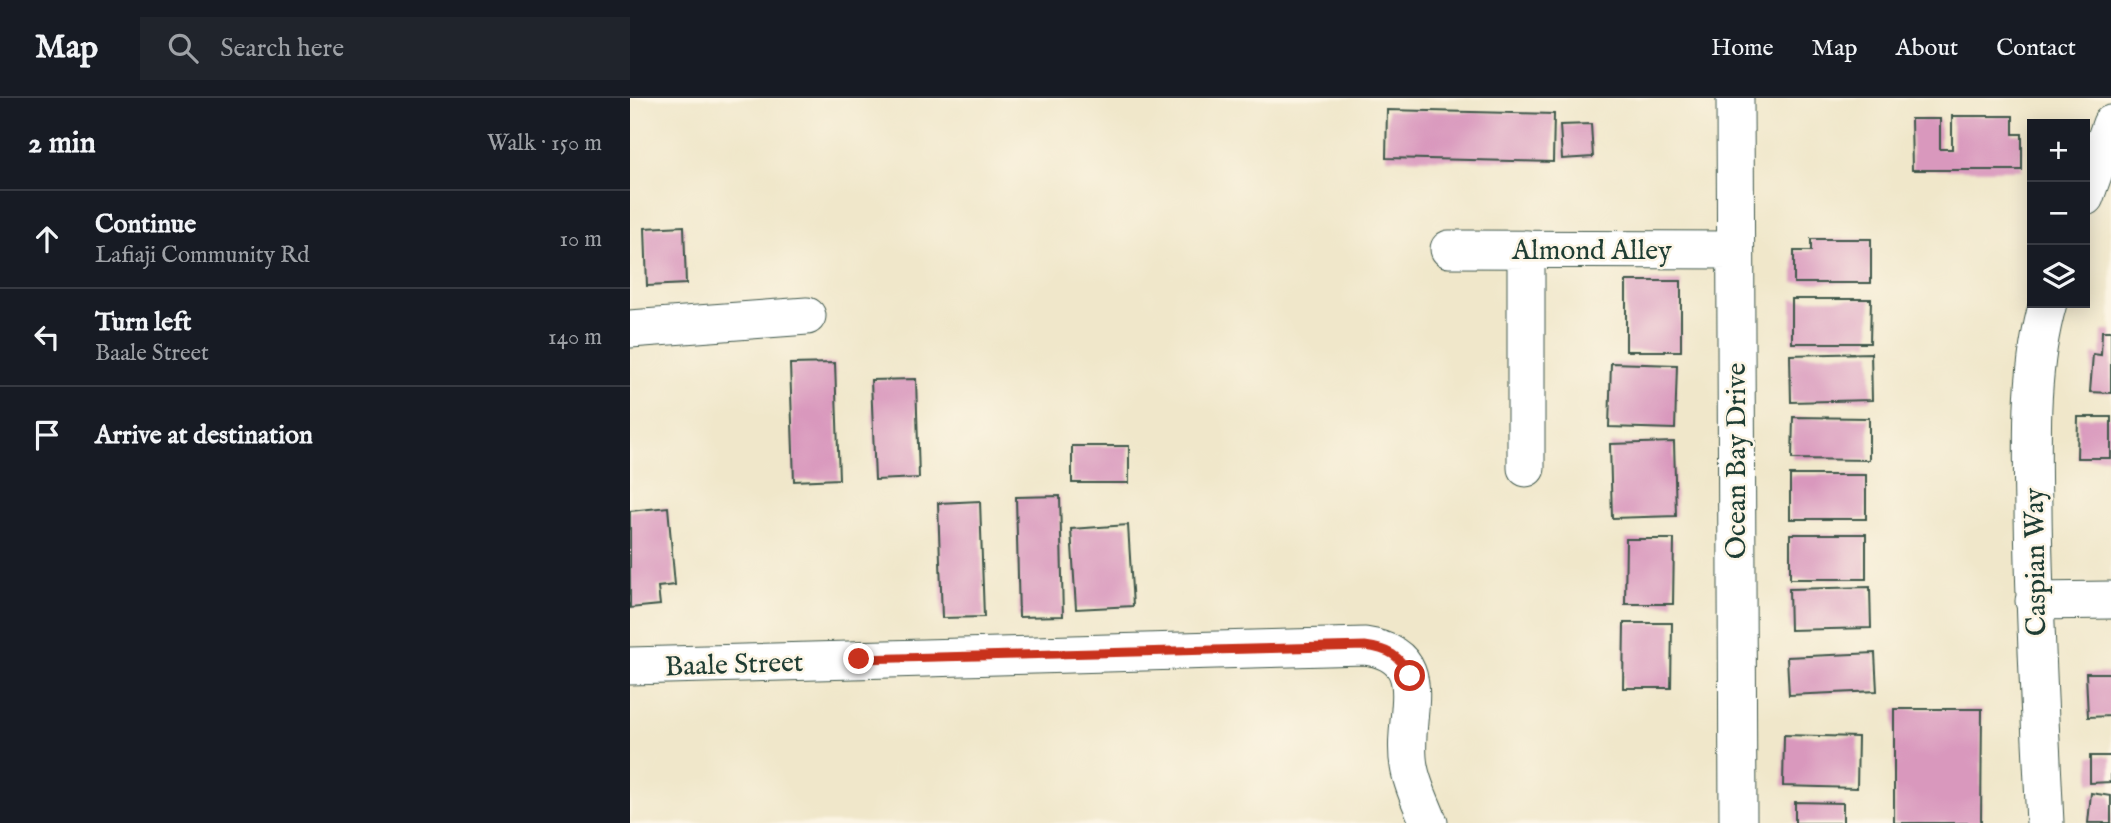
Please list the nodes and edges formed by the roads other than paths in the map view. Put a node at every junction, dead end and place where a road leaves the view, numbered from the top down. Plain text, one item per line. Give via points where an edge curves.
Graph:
1 (1735, 98) edge
2 (2110, 130) edge
3 (2090, 184) edge
4 (1450, 249) dead end
5 (1526, 249) junction
6 (1734, 250) junction
7 (2047, 308) edge
8 (807, 316) dead end
9 (630, 329) edge
10 (1526, 468) dead end
11 (2111, 600) edge
12 (2034, 601) junction
13 (630, 666) edge
14 (1429, 823) edge
15 (1738, 823) edge
16 (2045, 823) edge

1 - 6 street, Ocean Bay Drive
2 - 3 street
4 - 5 street, Almond Alley
5 - 6 street, Almond Alley
5 - 10 street
6 - 15 street, Ocean Bay Drive
7 - 12 street, Caspian Way via 2034,372
8 - 9 street
11 - 12 street
12 - 16 street, Caspian Way
13 - 14 street, Baale Street via 1385,649 1402,659 1410,676 1409,764

